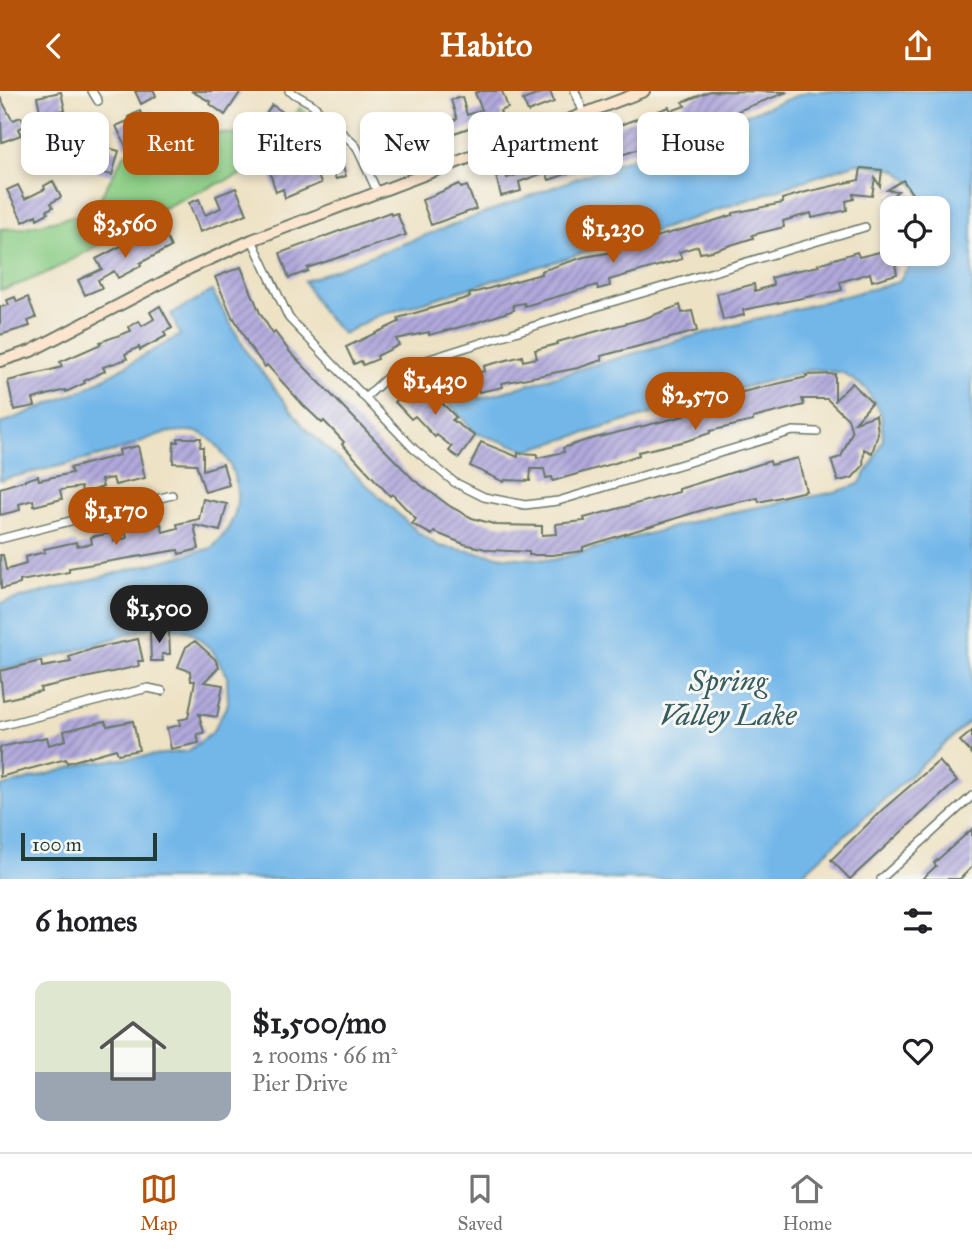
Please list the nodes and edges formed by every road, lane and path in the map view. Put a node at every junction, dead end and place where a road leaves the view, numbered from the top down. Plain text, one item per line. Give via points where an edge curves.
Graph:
1 (92, 91) edge
2 (289, 91) edge
3 (575, 91) edge
4 (644, 91) edge
5 (98, 101) dead end
6 (583, 112) edge
7 (589, 112) edge
8 (468, 157) edge
9 (377, 191) junction
10 (865, 227) dead end
11 (252, 240) junction
12 (0, 361) edge
13 (365, 398) junction
14 (817, 432) dead end
15 (172, 495) dead end
16 (0, 539) edge
17 (162, 691) dead end
18 (0, 726) edge
19 (972, 796) edge
20 (881, 879) edge

1 - 5 street
2 - 9 street via 312,104 356,146
3 - 6 street
4 - 7 street
8 - 9 street
9 - 11 street
10 - 13 street via 395,370
11 - 12 street via 31,351
11 - 13 street via 289,318
13 - 14 street via 454,482 485,498 525,505 558,501 793,431
15 - 16 street
17 - 18 street via 148,688
19 - 20 street

